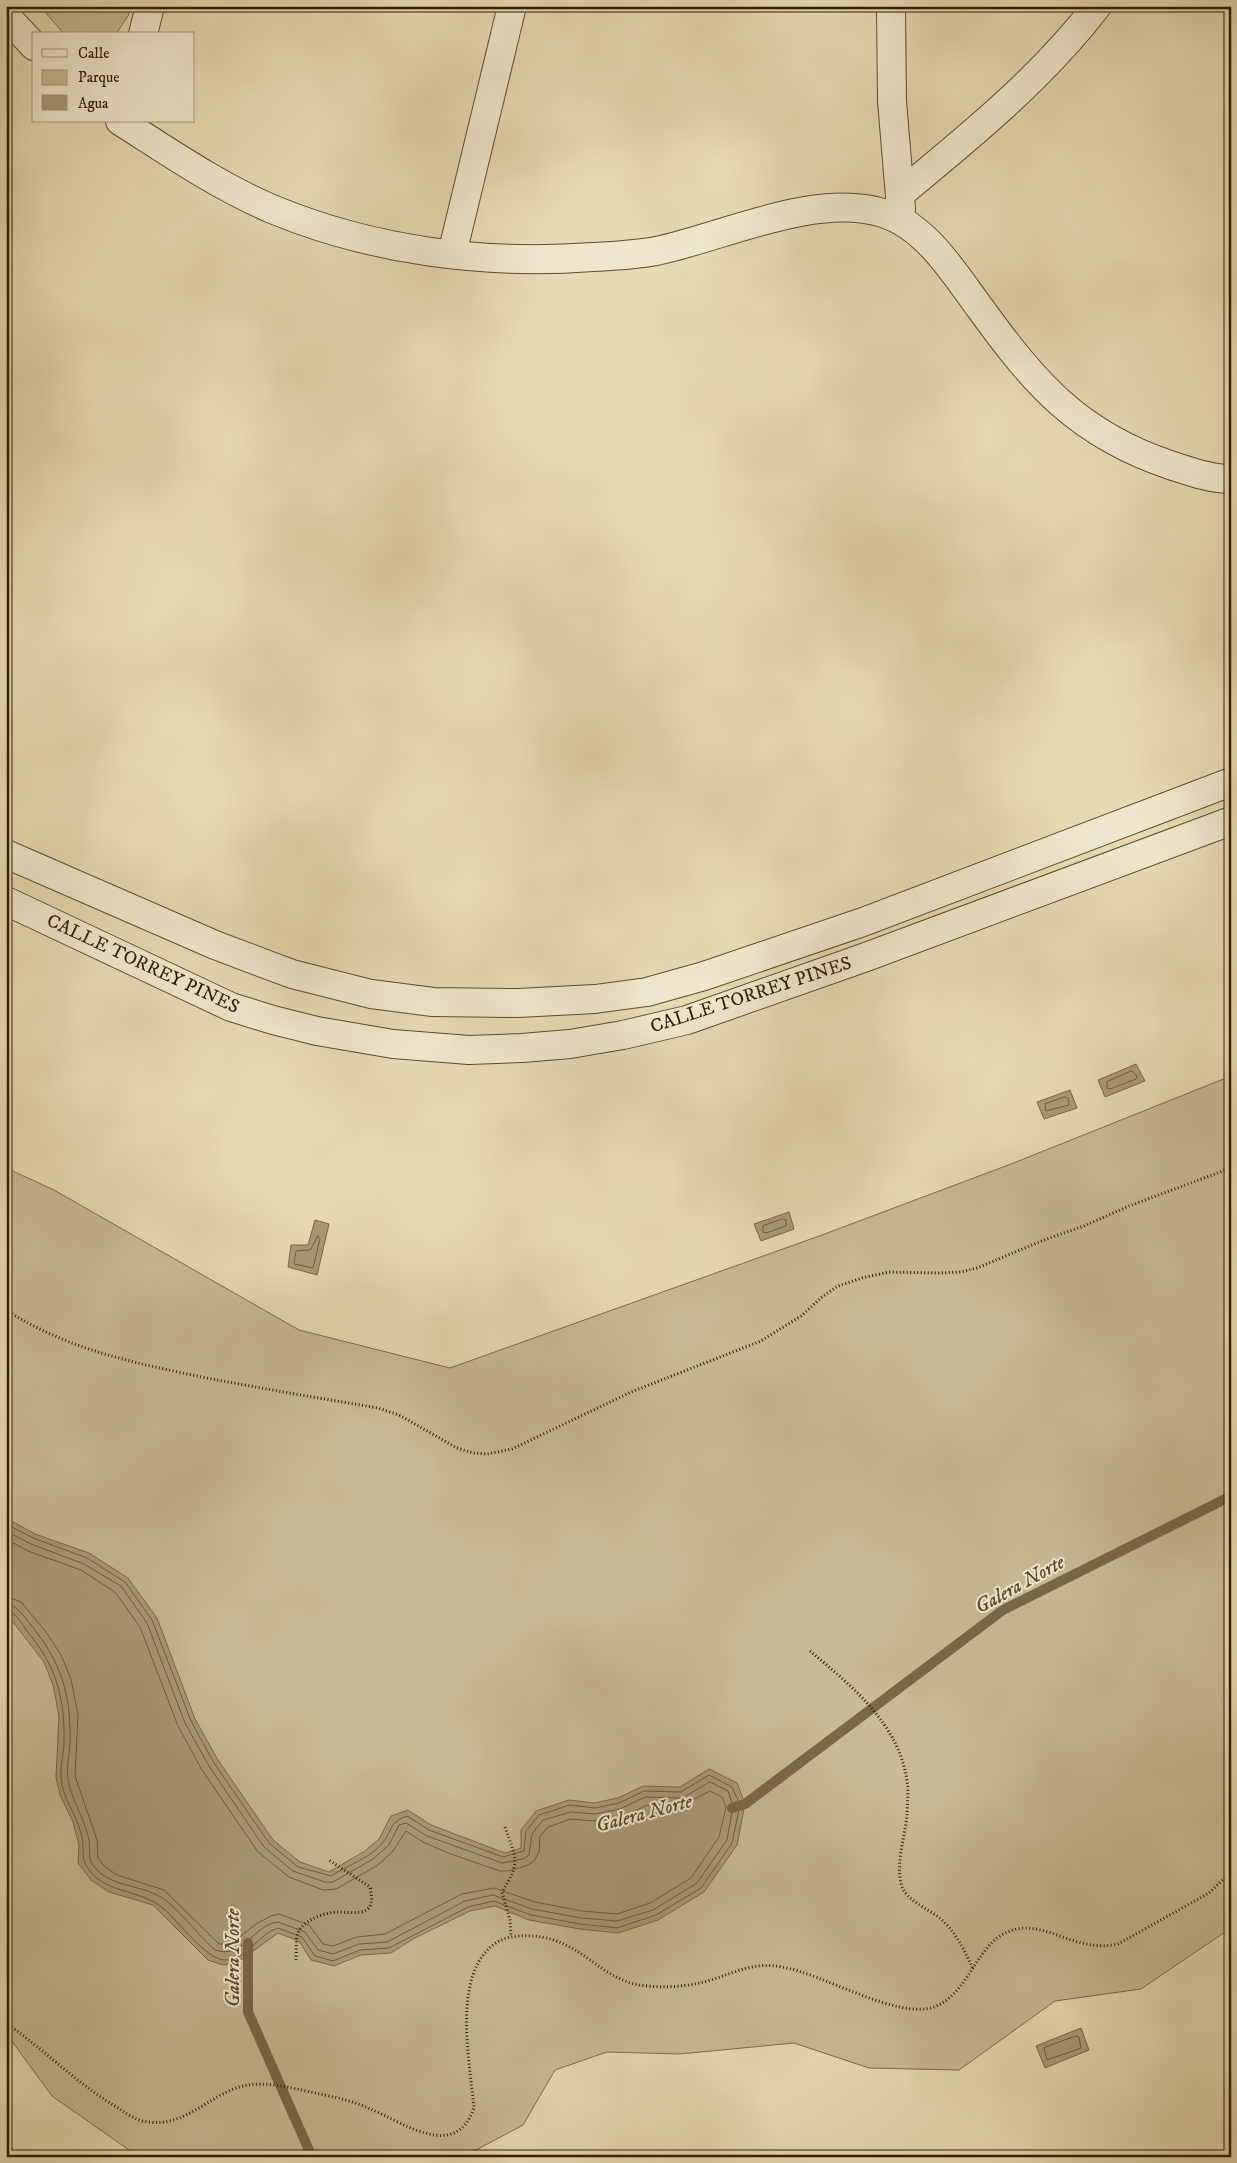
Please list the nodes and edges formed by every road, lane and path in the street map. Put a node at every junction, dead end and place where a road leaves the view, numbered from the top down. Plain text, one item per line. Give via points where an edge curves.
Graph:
1 (150, 6) edge
2 (512, 6) edge
3 (891, 6) edge
4 (1097, 6) edge
5 (6, 16) edge
6 (144, 32) edge
7 (32, 44) edge
8 (122, 122) edge
9 (901, 207) junction
10 (452, 254) junction
11 (1231, 480) edge
12 (1231, 782) edge
13 (1231, 821) edge
14 (6, 854) edge
15 (6, 901) edge
16 (1231, 1168) edge
17 (6, 1310) edge
18 (810, 1651) dead end
19 (505, 1827) dead end
20 (329, 1860) dead end
21 (1231, 1872) edge
22 (512, 1936) junction
23 (296, 1960) dead end
24 (973, 1969) junction
25 (6, 2024) edge

1 - 6 street
2 - 10 street
3 - 9 street via 892,101
4 - 9 street via 1048,61
5 - 7 street
8 - 10 street via 218,182 271,208 327,229 402,247
9 - 10 street via 878,211 817,210 778,216 674,247 638,254 546,261
9 - 11 street via 949,265 1024,367 1057,401 1085,424 1152,459
12 - 14 street, CALLE TORREY PINES via 844,929 704,976 647,992 595,999 518,1003 433,1002 371,994 292,974 215,945
13 - 15 street, CALLE TORREY PINES via 687,1020 570,1044 522,1048 469,1050 393,1044 273,1020 231,1007
16 - 17 path via 977,1268 940,1273 890,1272 846,1283 761,1341 631,1392 512,1449 487,1454 457,1448 399,1415 378,1408 238,1385 116,1359 44,1331
18 - 24 path via 857,1692 892,1736 903,1760 908,1784 901,1883 911,1898 952,1931
19 - 22 path via 516,1858 514,1872 502,1892
20 - 23 path via 370,1887 373,1899 369,1907 356,1915 336,1912 311,1919 298,1932
21 - 24 path via 1210,1894 1118,1944 1090,1946 1034,1929 1018,1929 990,1945
22 - 24 path via 540,1936 568,1944 634,1985 683,1986 750,1965 767,1964 801,1971 906,2008 932,2008 944,2002
22 - 25 path via 489,1948 472,1980 467,2010 474,2108 461,2130 448,2136 434,2136 416,2130 369,2108 335,2097 272,2085 239,2087 183,2117 148,2122 131,2116 84,2087

